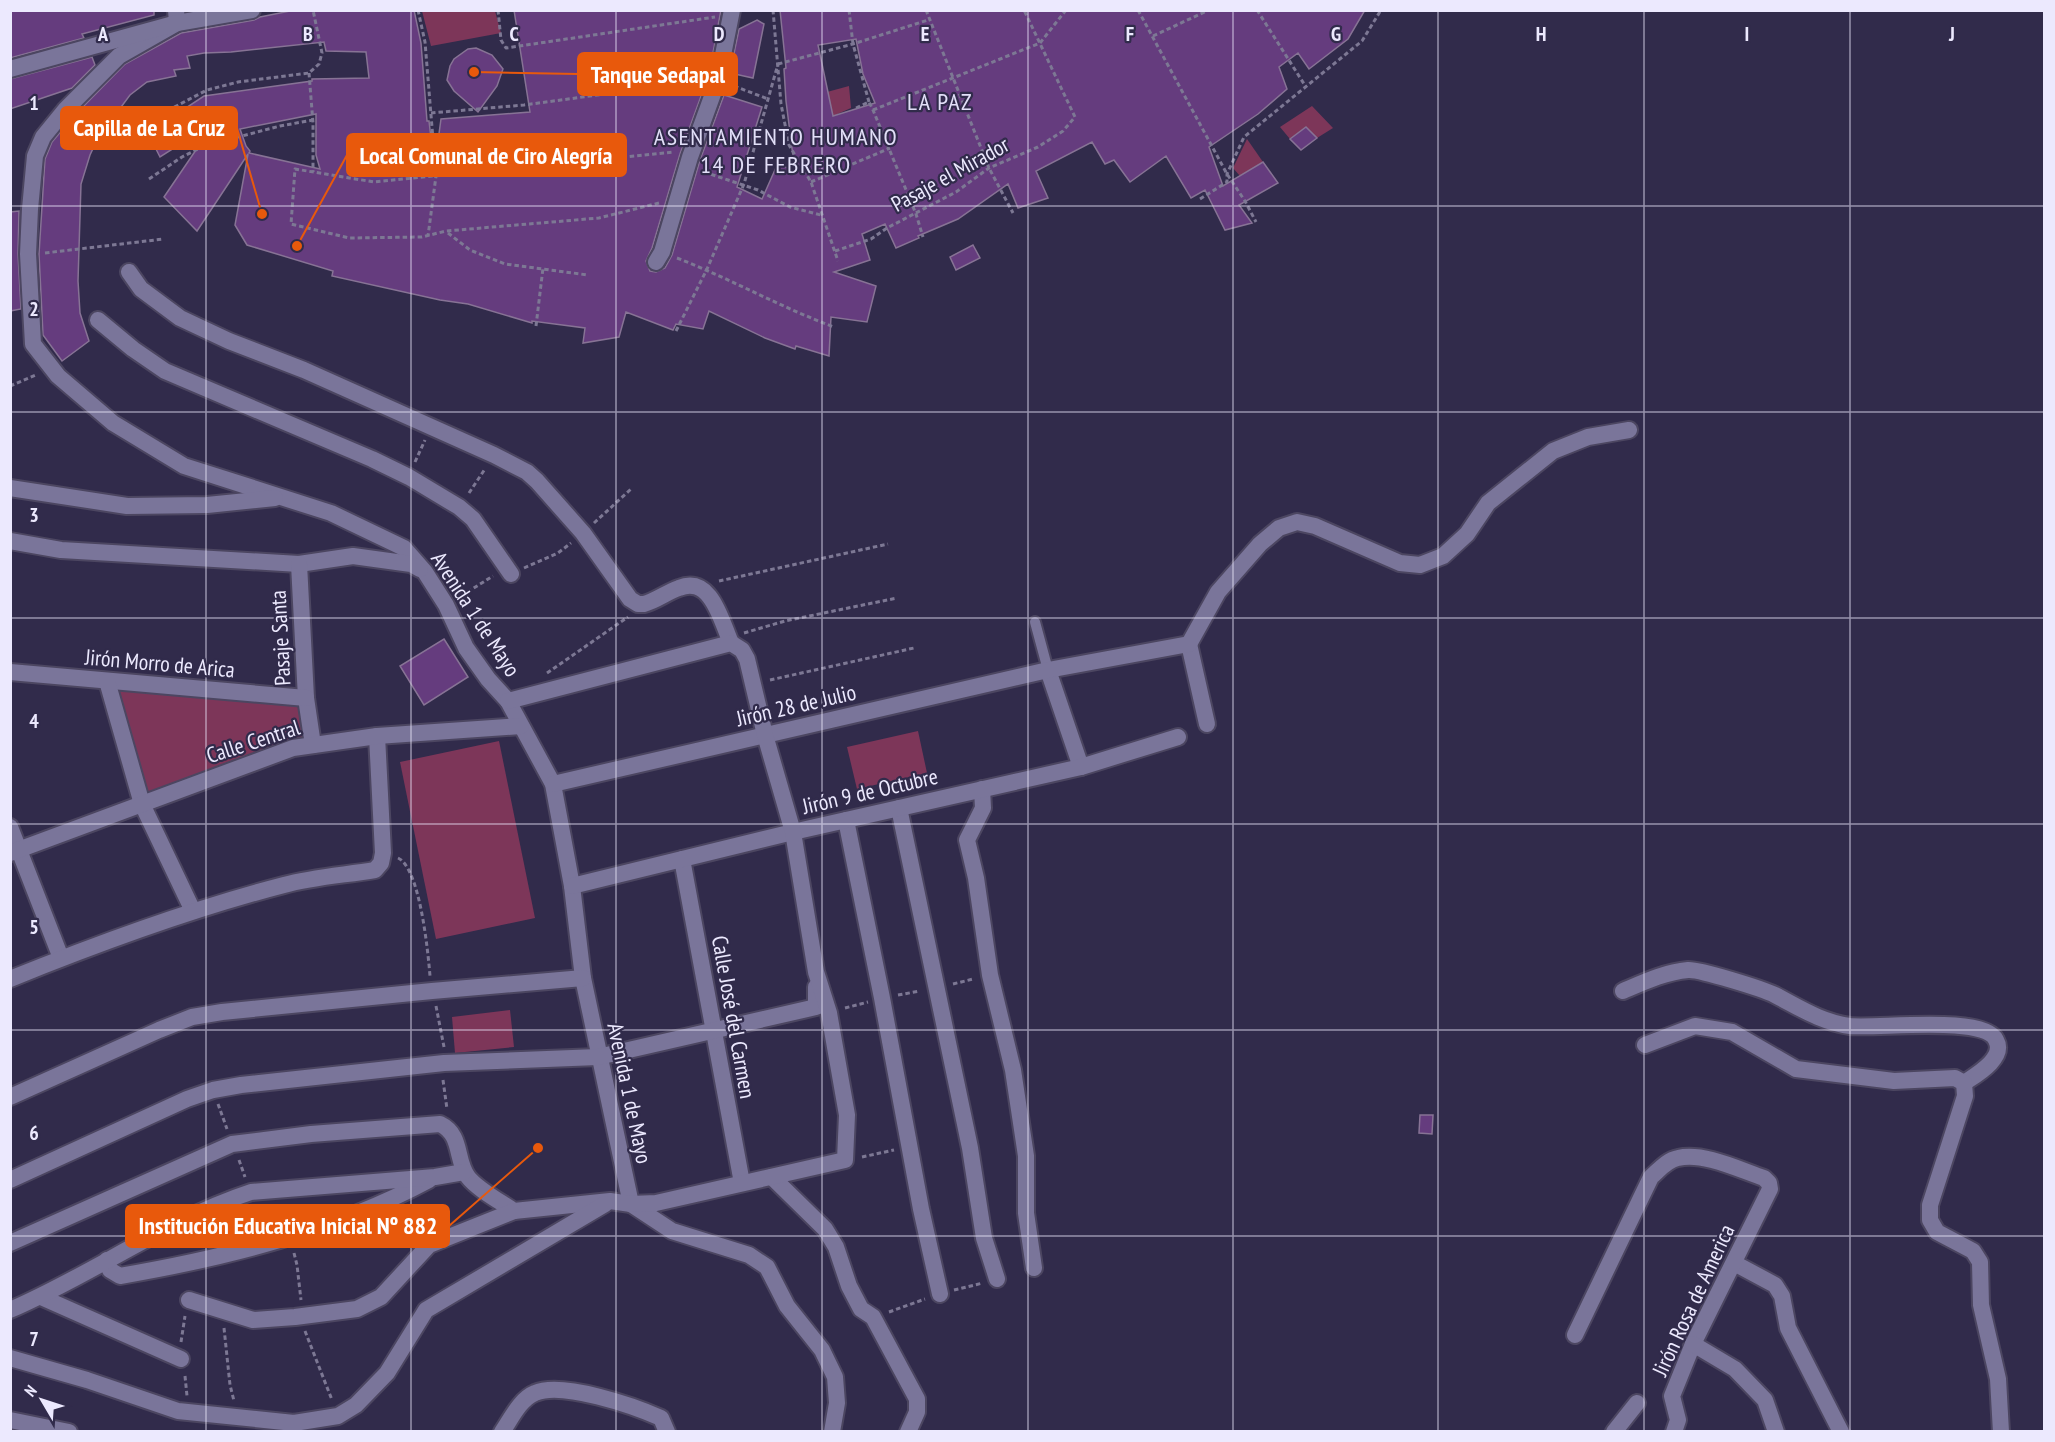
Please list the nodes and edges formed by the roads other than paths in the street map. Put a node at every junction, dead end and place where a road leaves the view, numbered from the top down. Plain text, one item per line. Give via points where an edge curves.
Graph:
1 (252, 10) edge
2 (732, 12) edge
3 (177, 17) edge
4 (10, 69) edge
5 (659, 257) road end
6 (129, 272) dead end
7 (98, 320) dead end
8 (1629, 430) dead end
9 (10, 488) edge
10 (282, 497) junction
11 (10, 541) edge
12 (299, 564) junction
13 (425, 572) junction
14 (511, 574) road end
15 (1035, 622) dead end
16 (730, 640) junction
17 (1189, 644) junction
18 (1048, 670) junction
19 (10, 672) edge
20 (107, 681) junction
21 (306, 698) junction
22 (508, 701) junction
23 (1206, 724) dead end
24 (521, 726) junction
25 (765, 735) junction
26 (376, 736) junction
27 (1178, 737) dead end
28 (313, 745) junction
29 (1081, 767) junction
30 (553, 784) junction
31 (982, 789) junction
32 (142, 804) junction
33 (899, 808) junction
34 (846, 820) junction
35 (10, 827) edge
36 (793, 832) junction
37 (15, 851) edge
38 (682, 859) junction
39 (572, 886) junction
40 (193, 911) junction
41 (61, 958) junction
42 (816, 972) junction
43 (583, 978) junction
44 (10, 979) edge
45 (1623, 991) dead end
46 (713, 1031) junction
47 (1645, 1045) dead end
48 (598, 1057) junction
49 (1964, 1083) junction
50 (10, 1097) edge
51 (464, 1172) junction
52 (435, 1177) junction
53 (772, 1177) junction
54 (10, 1180) edge
55 (742, 1183) junction
56 (610, 1201) junction
57 (631, 1204) junction
58 (514, 1211) junction
59 (10, 1243) edge
60 (107, 1260) junction
61 (1734, 1263) junction
62 (1034, 1268) dead end
63 (997, 1279) dead end
64 (940, 1294) dead end
65 (41, 1297) junction
66 (189, 1300) dead end
67 (10, 1310) edge
68 (1575, 1335) dead end
69 (1693, 1344) junction
70 (10, 1358) edge
71 (181, 1359) dead end
72 (1637, 1403) dead end
73 (10, 1420) edge
74 (664, 1424) edge
75 (1676, 1426) edge
76 (69, 1431) edge
77 (502, 1431) edge
78 (832, 1431) edge
79 (908, 1431) edge
80 (1614, 1431) edge
81 (1691, 1431) edge
82 (1776, 1431) edge
83 (1841, 1431) edge
84 (2001, 1431) edge

1 - 3 street
2 - 5 street via 718,80
3 - 4 street
3 - 10 street, Avenida 1 de Mayo via 119,56 43,137 31,181 28,254 33,344 58,376 113,423 184,466
6 - 16 street via 146,294 180,318 520,468 537,481 583,533 630,599 638,604 649,603 680,588 701,588 710,596
7 - 14 street via 165,371 372,459 459,507 473,519
8 - 17 street via 1588,437 1553,451 1488,503 1467,534 1443,556 1420,565 1390,560 1315,526 1297,522 1279,528 1218,591
9 - 10 street via 128,506 207,505
10 - 13 street, Avenida 1 de Mayo via 331,513 404,548
11 - 12 street via 61,550
12 - 13 street via 353,556 411,564
12 - 21 street, Pasaje Santa
13 - 22 street, Avenida 1 de Mayo via 466,648
15 - 18 lane
16 - 22 street
16 - 25 street via 747,659
17 - 18 street, Jirón 28 de Julio
17 - 23 street
18 - 25 street, Jirón 28 de Julio
18 - 29 street
19 - 20 street, Jirón Morro de Arica
20 - 21 street, Jirón Morro de Arica
20 - 32 street
21 - 28 street, Pasaje Santa
22 - 24 street, Avenida 1 de Mayo
24 - 26 street, Calle Central
24 - 30 street, Avenida 1 de Mayo
25 - 30 street, Jirón 28 de Julio
25 - 36 street
26 - 28 street, Calle Central
26 - 40 street via 383,853 375,870 286,884
27 - 29 street, Jirón 9 de Octubre
28 - 32 street, Calle Central via 292,748
29 - 31 street, Jirón 9 de Octubre
30 - 39 street, Avenida 1 de Mayo
31 - 33 street, Jirón 9 de Octubre
31 - 62 street via 983,808 967,840 990,975 1013,1070 1026,1156 1026,1213
32 - 37 street, Calle Central
32 - 40 street
33 - 34 street, Jirón 9 de Octubre
33 - 63 street via 970,1148 984,1238
34 - 36 street, Jirón 9 de Octubre
34 - 64 street
35 - 37 street
36 - 38 street, Jirón 9 de Octubre
36 - 42 street
37 - 41 street
38 - 39 street, Jirón 9 de Octubre
38 - 46 street, Calle José del Carmen
39 - 43 street, Avenida 1 de Mayo
40 - 41 street
41 - 44 street
42 - 46 street via 816,1007
42 - 53 street via 829,1013 847,1115 845,1160
43 - 48 street, Avenida 1 de Mayo
43 - 50 street via 192,1017
45 - 49 street via 1657,976 1690,969 1772,994 1811,1016 1851,1026 1947,1025 1993,1034 1998,1048 1987,1066
46 - 48 street
46 - 55 street, Calle José del Carmen
47 - 49 street via 1695,1026 1732,1032 1796,1070 1894,1081 1955,1078
48 - 54 street via 444,1063 213,1090
48 - 57 street, Avenida 1 de Mayo
49 - 84 street via 1965,1096 1930,1205 1930,1220 1937,1232 1973,1251 1980,1262 1981,1305 1998,1378
51 - 52 street
51 - 58 street
51 - 59 street via 450,1129 440,1124 232,1144
52 - 60 street via 250,1192
52 - 60 street via 392,1200 270,1243 120,1276 110,1270
53 - 55 street
53 - 79 street via 825,1229 861,1309 873,1317 917,1399 917,1412
55 - 57 street via 656,1203
56 - 57 street
56 - 58 street
56 - 70 street via 426,1310 387,1373 356,1405 338,1416 294,1423 178,1411
57 - 78 street via 672,1231 749,1255 767,1267 787,1306 822,1350 835,1377 837,1403
58 - 66 street via 429,1245 381,1297 357,1309 253,1320
60 - 65 street
61 - 68 street, Jirón Rosa de America via 1770,1189 1769,1183 1701,1157 1677,1158 1651,1177
61 - 69 street, Jirón Rosa de America
61 - 83 street via 1774,1285 1782,1296 1788,1328
65 - 67 street
65 - 71 street
69 - 75 street, Jirón Rosa de America via 1672,1396
69 - 82 street via 1735,1369 1765,1400
72 - 80 street
73 - 76 street
74 - 77 street via 596,1396 548,1389 525,1398
75 - 81 street

